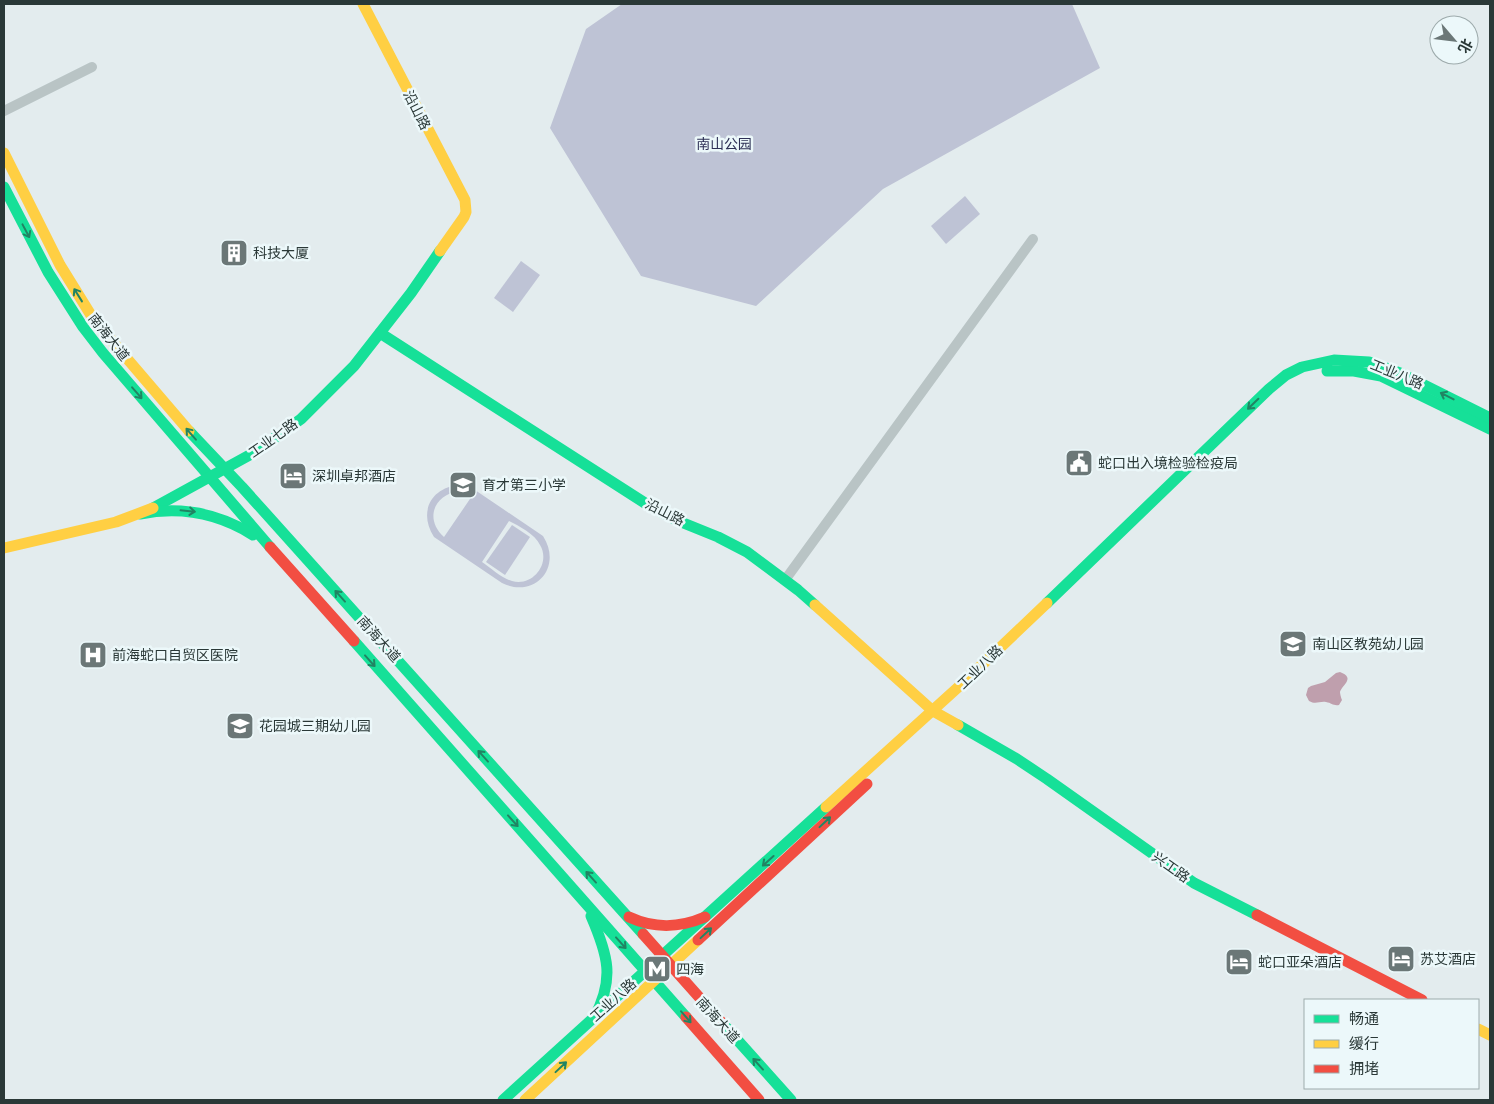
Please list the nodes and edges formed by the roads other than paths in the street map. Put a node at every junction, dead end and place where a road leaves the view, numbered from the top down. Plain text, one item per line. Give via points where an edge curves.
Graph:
1 (363, 4) edge
2 (92, 67) dead end
3 (4, 111) edge
4 (4, 153) edge
5 (4, 187) edge
6 (464, 217) joint
7 (1033, 239) dead end
8 (380, 334) junction
9 (1490, 418) edge
10 (1490, 429) edge
11 (225, 470) junction
12 (210, 478) junction
13 (140, 514) junction
14 (268, 546) junction
15 (4, 548) edge
16 (785, 580) junction
17 (937, 713) junction
18 (586, 903) junction
19 (624, 914) junction
20 (706, 917) junction
21 (662, 956) junction
22 (670, 966) junction
23 (646, 971) junction
24 (654, 981) junction
25 (1420, 999) edge
26 (594, 1018) junction
27 (534, 1095) edge
28 (504, 1100) edge
29 (525, 1100) edge
30 (759, 1100) edge
31 (791, 1100) edge

1 - 6 street, 沿山路 via 465,200
2 - 3 street
11 -> 4 street, 南海大道 via 94,320 60,265
5 -> 12 street, 南海大道 via 48,272 83,327
6 - 8 street, 工业七路
7 - 16 street
8 - 11 street, 工业七路 via 338,384 301,419
8 - 16 street, 沿山路 via 648,505 747,552
9 -> 17 street, 工业八路 via 1400,372 1369,362 1334,360 1302,367 1286,375 965,682
10 - 17 street, 工业八路 via 1396,382 1367,372 1335,370 1292,382
11 - 12 street, 工业七路
19 -> 11 street, 南海大道
12 - 13 street, 工业七路
12 - 14 street, 南海大道
13 -> 14 street via 162,510 201,513 246,530
13 - 15 street, 工业七路
14 -> 18 street, 南海大道
16 - 17 street, 沿山路
17 -> 20 street, 工业八路
22 -> 17 street, 工业八路
17 - 25 street, 兴工路 via 1047,778 1194,883
18 -> 23 street, 南海大道
18 - 26 street via 608,966 606,993
19 - 20 street via 659,926 678,926
19 - 21 street, 南海大道
20 - 21 street, 工业八路
21 - 22 street, 南海大道
21 - 23 street, 工业八路
22 - 24 street, 工业八路
31 -> 22 street, 南海大道
23 - 24 street, 南海大道
23 - 26 street, 工业八路
27 -> 24 street, 工业八路
24 -> 30 street, 南海大道
26 - 28 street, 工业八路
27 - 29 street, 工业八路

